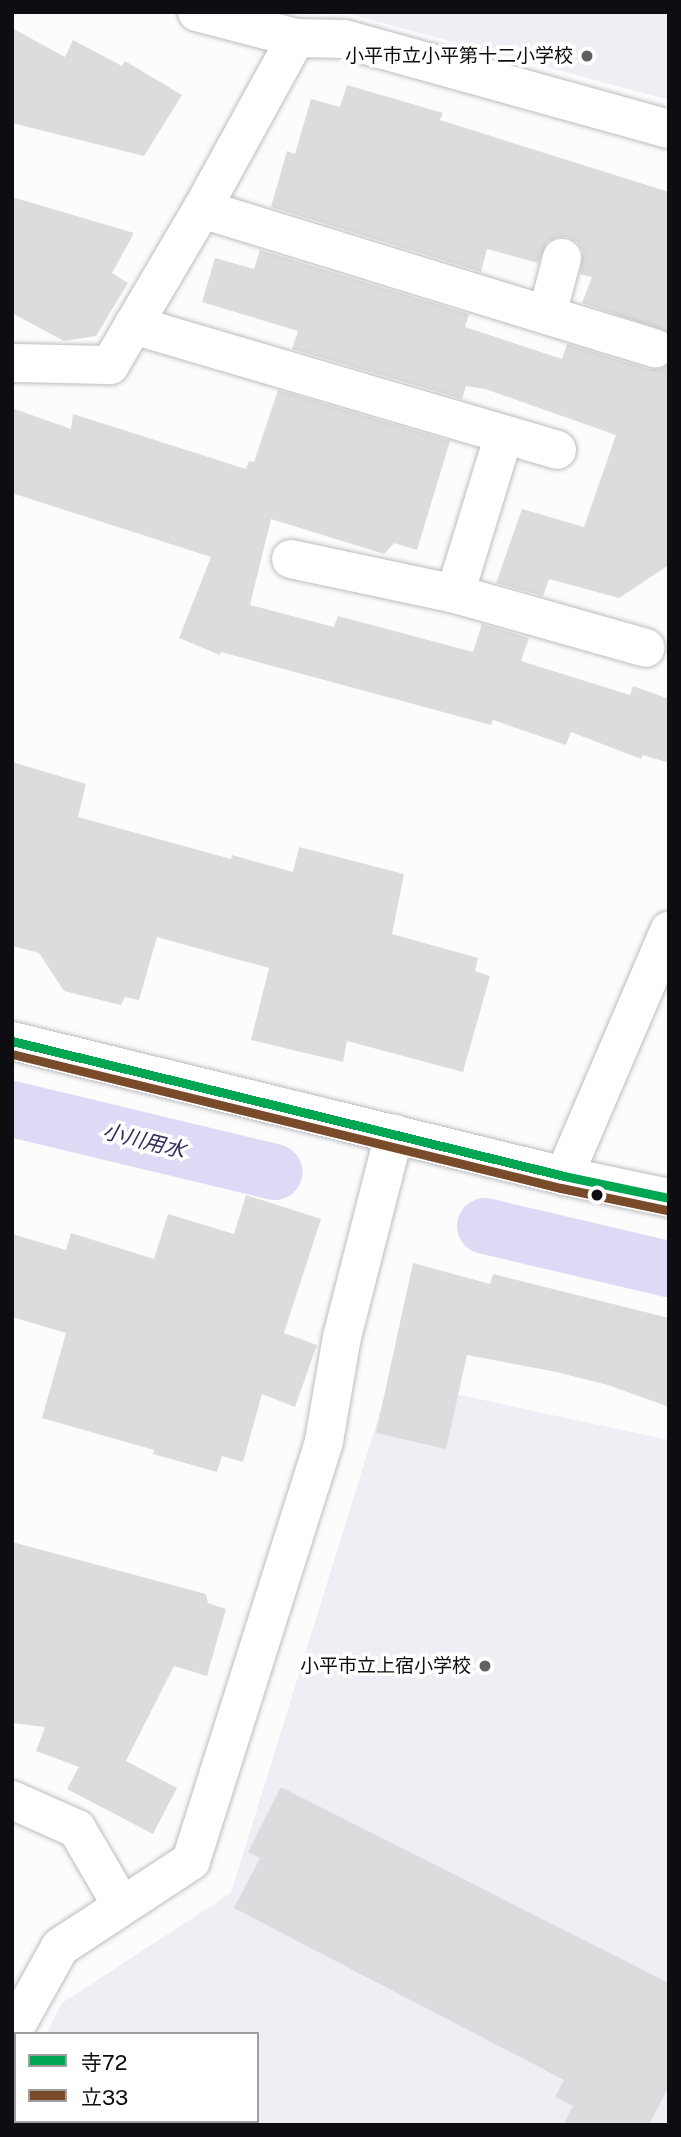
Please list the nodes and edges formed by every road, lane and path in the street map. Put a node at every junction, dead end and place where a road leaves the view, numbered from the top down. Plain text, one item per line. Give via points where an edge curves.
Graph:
1 (197, 12) edge
2 (296, 38) junction
3 (669, 129) edge
4 (202, 209) junction
5 (562, 258) dead end
6 (547, 315) junction
7 (133, 325) junction
8 (655, 348) dead end
9 (12, 363) edge
10 (504, 435) junction
11 (557, 450) dead end
12 (291, 559) dead end
13 (455, 594) junction
14 (646, 648) dead end
15 (669, 931) edge
16 (12, 1041) edge
17 (394, 1134) junction
18 (564, 1176) junction
19 (669, 1198) edge
20 (12, 1800) edge
21 (122, 1906) junction
22 (12, 2033) edge

1 - 2 street
2 - 3 street via 344,39
2 - 4 street
4 - 6 street
4 - 7 street
5 - 6 street
6 - 8 street
7 - 9 street via 110,365
7 - 10 street
10 - 11 street
10 - 13 street
12 - 13 street
13 - 14 street
15 - 18 street
16 - 17 street
17 - 18 street
17 - 21 street via 342,1337 324,1441 191,1861
18 - 19 street
20 - 21 street via 77,1829
21 - 22 street via 60,1947

